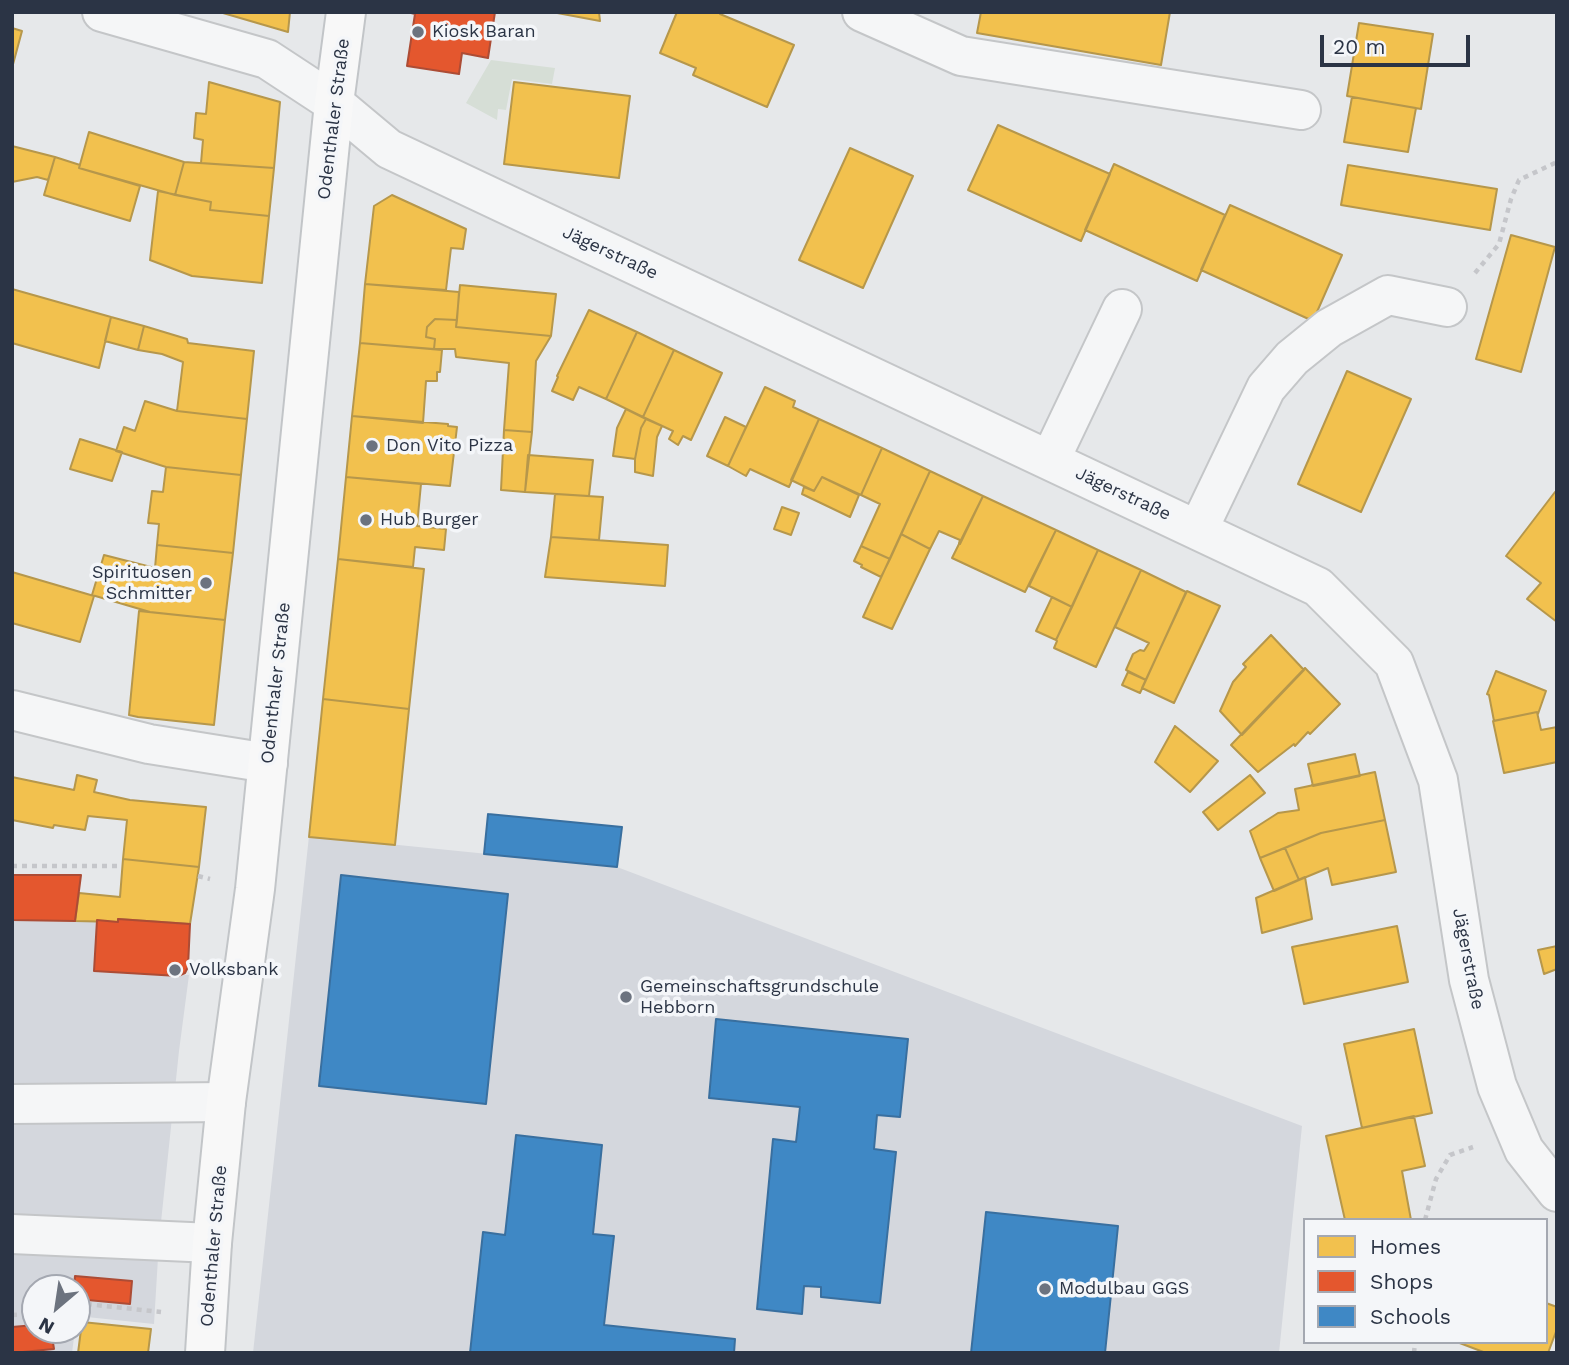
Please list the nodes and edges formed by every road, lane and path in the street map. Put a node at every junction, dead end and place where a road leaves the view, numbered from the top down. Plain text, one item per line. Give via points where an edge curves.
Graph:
1 (102, 12) edge
2 (346, 12) edge
3 (862, 12) edge
4 (334, 103) junction
5 (1301, 110) dead end
6 (1557, 162) edge
7 (1499, 244) dead end
8 (1447, 307) dead end
9 (1122, 309) dead end
10 (1050, 460) junction
11 (1198, 530) junction
12 (12, 709) edge
13 (268, 763) junction
14 (12, 866) edge
15 (122, 866) dead end
16 (226, 1102) junction
17 (12, 1104) edge
18 (1516, 1131) junction
19 (1557, 1192) edge
20 (1426, 1218) edge
21 (12, 1234) edge
22 (212, 1243) junction
23 (91, 1304) edge
24 (206, 1336) edge

1 - 4 street, Jägerstraße via 267,58
2 - 4 main road, Odenthaler Straße
3 - 5 street via 961,56
4 - 10 street, Jägerstraße via 389,149
4 - 13 main road, Odenthaler Straße
6 - 7 path via 1519,180
8 - 11 street via 1388,295 1329,328 1292,358 1266,388
9 - 10 street
10 - 11 street, Jägerstraße
11 - 18 street, Jägerstraße via 1318,587 1394,663 1438,780 1469,980 1497,1086
12 - 13 street via 149,744
13 - 16 main road, Odenthaler Straße
14 - 15 path
16 - 17 street
16 - 22 main road, Odenthaler Straße
18 - 19 street, Jägerstraße via 1524,1150
18 - 20 path via 1450,1156 1436,1179
21 - 22 street
22 - 24 main road, Odenthaler Straße
23 - 24 path via 128,1307

